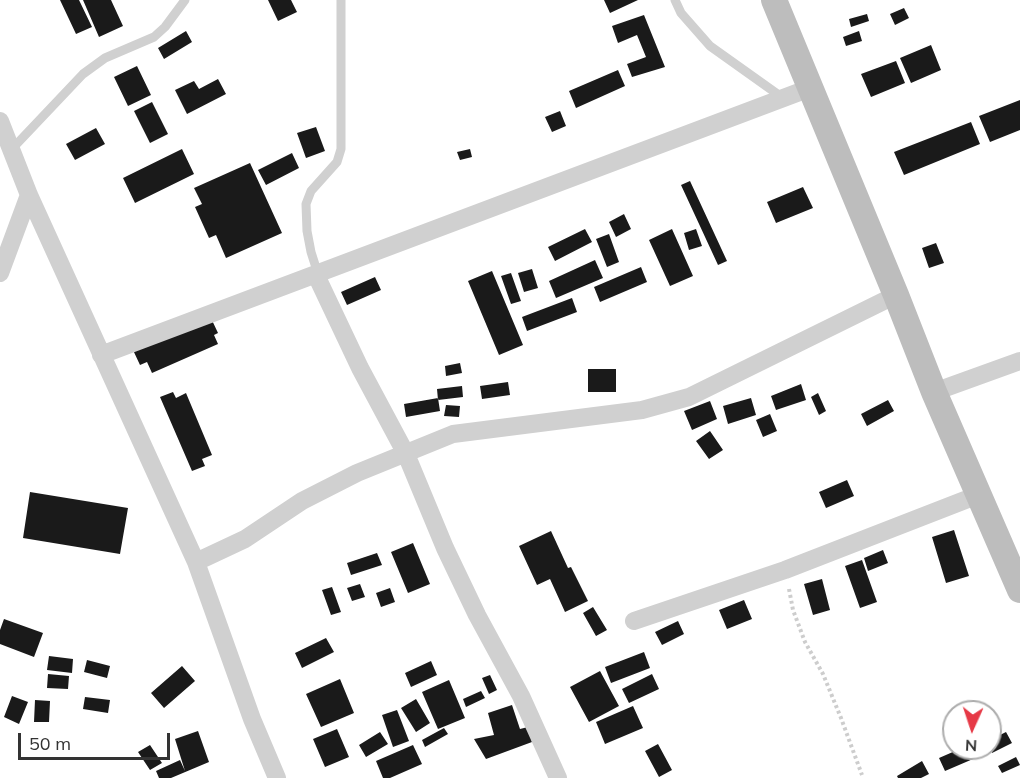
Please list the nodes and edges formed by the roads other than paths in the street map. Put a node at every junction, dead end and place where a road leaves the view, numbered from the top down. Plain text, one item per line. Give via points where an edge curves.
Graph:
1 (185, 0) edge
2 (341, 0) edge
3 (675, 0) edge
4 (774, 0) edge
5 (810, 88) junction
6 (783, 98) junction
7 (0, 121) edge
8 (11, 150) junction
9 (29, 195) junction
10 (0, 273) edge
11 (317, 274) junction
12 (896, 295) junction
13 (101, 356) junction
14 (1020, 360) edge
15 (934, 392) junction
16 (406, 454) junction
17 (978, 495) junction
18 (196, 562) junction
19 (1020, 590) edge
20 (634, 621) dead end
21 (277, 778) edge
22 (558, 778) edge

1 - 8 lane via 154,37 105,58 83,74
2 - 11 lane via 341,149 337,162 311,191 306,204 307,231
3 - 6 lane via 681,13 710,46
4 - 5 street
5 - 6 street
5 - 12 street
6 - 11 street
7 - 8 street
8 - 9 street
9 - 10 street
9 - 13 street
11 - 13 street
11 - 16 street via 360,368
12 - 15 street
12 - 16 street via 689,398 642,410 453,434
13 - 18 street
14 - 15 street
15 - 17 street
16 - 18 street via 302,501 245,539
16 - 22 street via 450,558
17 - 19 street
17 - 20 street via 785,570
18 - 21 street

